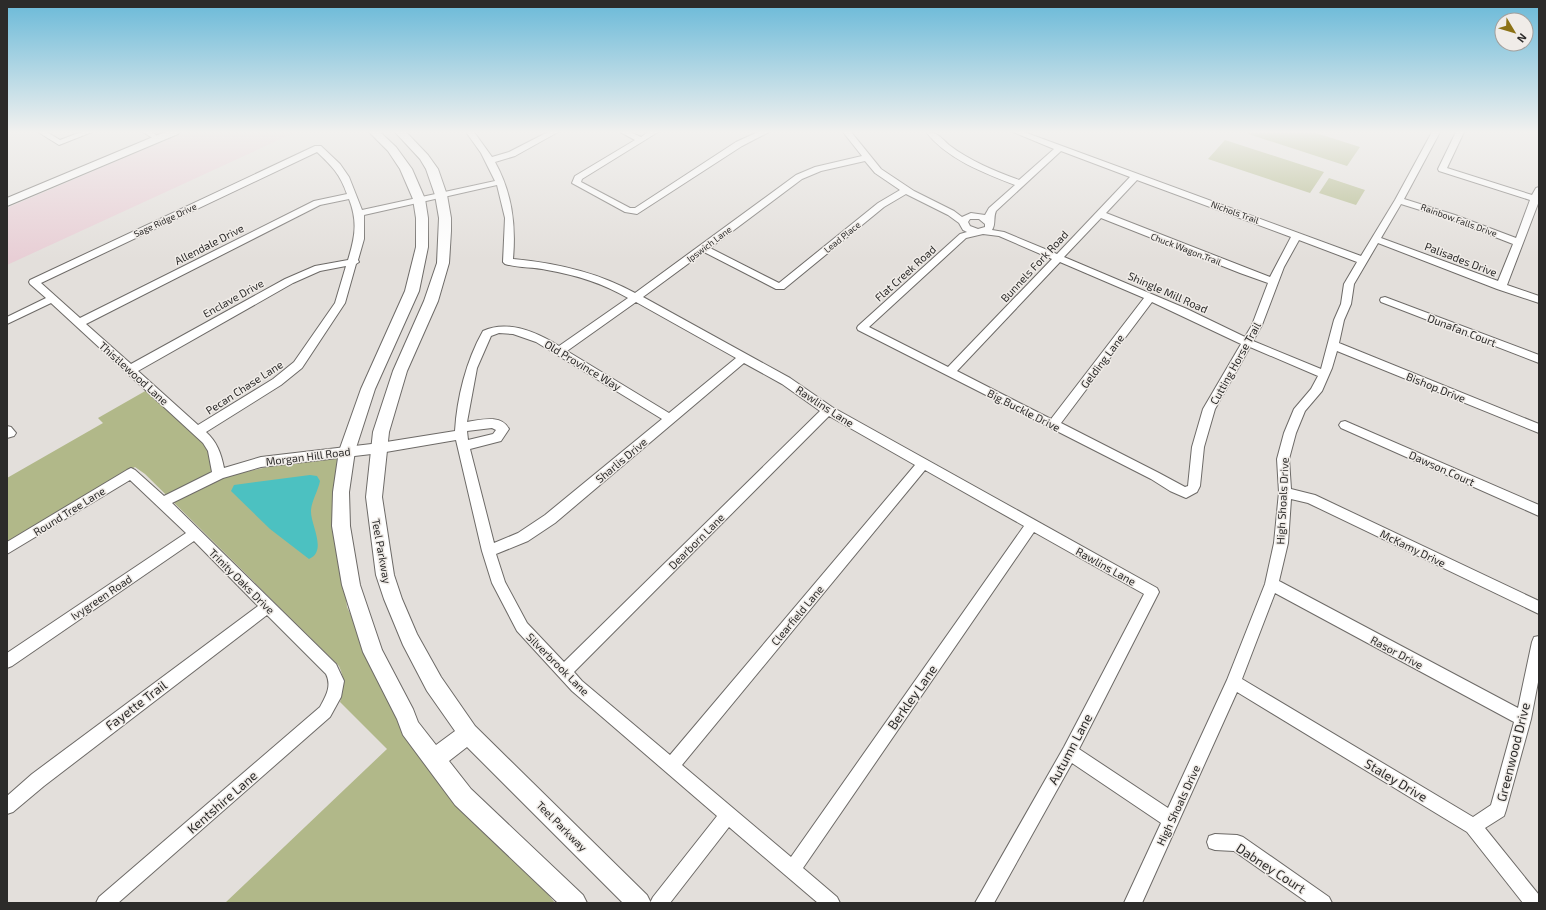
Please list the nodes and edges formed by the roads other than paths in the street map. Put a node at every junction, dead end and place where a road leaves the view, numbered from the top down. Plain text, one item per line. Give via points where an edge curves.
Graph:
1 (58, 174) edge
2 (262, 174) edge
3 (343, 174) edge
4 (408, 174) edge
5 (433, 174) edge
6 (496, 174) edge
7 (584, 174) edge
8 (693, 174) edge
9 (803, 174) edge
10 (883, 174) edge
11 (997, 174) edge
12 (1031, 174) edge
13 (1132, 174) edge
14 (1413, 174) edge
15 (1462, 174) edge
16 (1136, 176) junction
17 (500, 182) junction
18 (1021, 184) junction
19 (7, 190) edge
20 (22, 190) junction
21 (906, 190) junction
22 (353, 194) junction
23 (440, 195) junction
24 (1537, 195) edge
25 (419, 199) junction
26 (1399, 200) junction
27 (7, 202) edge
28 (992, 210) junction
29 (359, 213) junction
30 (951, 213) junction
31 (1099, 214) junction
32 (973, 216) junction
33 (963, 223) junction
34 (985, 227) junction
35 (1297, 235) junction
36 (963, 236) junction
37 (1375, 239) junction
38 (1518, 242) junction
39 (703, 248) junction
40 (1058, 258) junction
41 (1362, 260) junction
42 (354, 262) junction
43 (1274, 281) junction
44 (34, 282) joint
45 (1502, 287) junction
46 (636, 297) junction
47 (1150, 297) junction
48 (52, 299) junction
49 (1385, 300) dead end
50 (1539, 300) edge
51 (7, 321) edge
52 (79, 324) junction
53 (862, 328) joint
54 (490, 332) joint
55 (1248, 343) junction
56 (1333, 345) junction
57 (561, 350) junction
58 (744, 357) junction
59 (1539, 359) edge
60 (130, 370) junction
61 (949, 372) junction
62 (1324, 374) junction
63 (828, 410) junction
64 (670, 419) junction
65 (1053, 425) junction
66 (1345, 425) dead end
67 (1539, 429) edge
68 (198, 431) junction
69 (461, 436) junction
70 (380, 448) junction
71 (347, 450) junction
72 (923, 464) junction
73 (131, 473) joint
74 (219, 474) junction
75 (1285, 492) junction
76 (1186, 493) joint
77 (163, 502) junction
78 (1539, 511) edge
79 (1032, 525) junction
80 (195, 534) junction
81 (7, 549) edge
82 (489, 551) junction
83 (1272, 584) junction
84 (1152, 592) joint
85 (268, 606) junction
86 (1539, 608) edge
87 (1539, 642) edge
88 (7, 661) edge
89 (564, 672) junction
90 (1234, 682) junction
91 (334, 697) joint
92 (1523, 720) junction
93 (468, 734) junction
94 (1069, 752) junction
95 (434, 760) junction
96 (670, 766) junction
97 (7, 806) edge
98 (728, 815) junction
99 (1171, 820) junction
100 (1473, 826) junction
101 (1215, 842) dead end
102 (792, 870) junction
103 (105, 903) edge
104 (575, 903) edge
105 (639, 903) edge
106 (659, 903) edge
107 (831, 903) edge
108 (984, 903) edge
109 (1133, 903) edge
110 (1323, 903) edge
111 (1534, 903) edge

1 - 20 main road
2 - 44 street, Sage Ridge Drive
3 - 22 street, Pecan Chase Lane
4 - 25 main road
5 - 23 main road, Teel Parkway
6 - 17 street
7 - 8 street via 575,182 633,211 641,209
9 - 39 street, Ipswich Lane
10 - 21 street
11 - 18 street
12 - 18 street
13 - 16 street, Nichols Trail
14 - 26 street, High Shoals Drive
15 - 24 street
16 - 31 street, Bunnels Fork Road
16 - 35 street, Nichols Trail
17 - 23 street
17 - 46 street, Rawlins Lane via 511,229 508,262 541,264 584,273
18 - 28 street
19 - 20 main road
20 - 27 main road
21 - 30 street
21 - 39 street, Lead Place via 883,203 780,287
22 - 29 street, Pecan Chase Lane
22 - 52 street, Allendale Drive via 317,203
23 - 25 street
23 - 70 main road, Teel Parkway via 445,218 443,263 432,301 400,371 381,432
24 - 38 street
25 - 29 street
25 - 71 main road via 422,247 412,291 368,390
26 - 37 street, High Shoals Drive
26 - 38 street, Rainbow Falls Drive
28 - 32 street
28 - 34 street
29 - 42 street, Pecan Chase Lane via 360,239
30 - 32 street
30 - 33 street
31 - 40 street, Bunnels Fork Road
31 - 43 street, Chuck Wagon Trail
32 - 33 street via 967,217
32 - 34 street via 983,218
33 - 34 street via 969,230
33 - 36 street
34 - 36 street, Flat Creek Road
34 - 40 street, Shingle Mill Road
35 - 41 street, Nichols Trail
35 - 43 street, Cutting Horse Trail
36 - 53 street, Flat Creek Road
37 - 41 street, High Shoals Drive
37 - 45 street, Palisades Drive
38 - 45 street
39 - 46 street, Ipswich Lane
40 - 47 street, Shingle Mill Road
40 - 61 street, Bunnels Fork Road
41 - 56 street, High Shoals Drive via 1349,284 1346,304
42 - 60 street, Enclave Drive via 318,268 289,281
42 - 68 street, Pecan Chase Lane via 340,303 298,365 278,382
43 - 55 street, Cutting Horse Trail
44 - 48 street, Thistlewood Lane
45 - 50 street, Palisades Drive
46 - 57 street, Ipswich Lane
46 - 58 street, Rawlins Lane
47 - 55 street, Shingle Mill Road
47 - 65 street, Gelding Lane
48 - 51 street
48 - 52 street, Thistlewood Lane
49 - 59 street, Dunafan Court
52 - 60 street, Thistlewood Lane
53 - 61 street, Big Buckle Drive
54 - 57 street, Old Province Way via 497,330 530,335
54 - 69 street, Silverbrook Lane via 484,337 472,368 462,414
55 - 62 street, Shingle Mill Road
55 - 76 street, Cutting Horse Trail via 1208,414 1198,447 1194,486
56 - 62 street, High Shoals Drive
56 - 67 street, Bishop Drive
57 - 64 street, Old Province Way
58 - 63 street, Rawlins Lane via 797,388
58 - 64 street, Sharlis Drive
60 - 68 street, Thistlewood Lane
61 - 65 street, Big Buckle Drive
62 - 75 street, High Shoals Drive via 1316,391 1300,409 1290,432 1284,459
63 - 72 street, Rawlins Lane
63 - 89 street, Dearborn Lane
64 - 82 street, Sharlis Drive via 537,528 524,537
65 - 76 street, Big Buckle Drive
66 - 78 street, Dawson Court
68 - 74 street, Thistlewood Lane via 214,450
69 - 70 street, Morgan Hill Road
69 - 82 street, Silverbrook Lane
70 - 71 street, Morgan Hill Road
70 - 93 main road, Teel Parkway via 374,497 384,575 413,645 434,684
71 - 74 street, Morgan Hill Road via 261,462
71 - 95 main road via 341,492 342,526 351,585 373,652 410,728
72 - 79 street, Rawlins Lane
72 - 96 street, Clearfield Lane
73 - 77 street, Trinity Oaks Drive
73 - 81 street, Round Tree Lane
74 - 77 street, Morgan Hill Road
75 - 83 street, High Shoals Drive via 1281,543
75 - 86 street, McKamy Drive via 1311,499
77 - 80 street, Trinity Oaks Drive
79 - 84 street, Rawlins Lane
79 - 102 street, Berkley Lane
80 - 85 street, Trinity Oaks Drive
80 - 88 street, Ivygreen Road
82 - 89 street, Silverbrook Lane via 499,583 522,627
83 - 90 street, High Shoals Drive
83 - 92 street, Rasor Drive
84 - 94 street, Autumn Lane
85 - 91 street, Trinity Oaks Drive via 331,669 337,681
85 - 97 street, Fayette Trail
87 - 92 street, Greenwood Drive
89 - 96 street, Silverbrook Lane
90 - 99 street, High Shoals Drive
90 - 100 street, Staley Drive
91 - 103 street, Kentshire Lane via 325,712 305,730
92 - 100 street, Greenwood Drive via 1498,810
93 - 95 main road
93 - 105 main road, Teel Parkway
94 - 99 street
94 - 108 street, Autumn Lane
95 - 104 main road via 463,797
96 - 98 street, Silverbrook Lane
98 - 102 street, Silverbrook Lane
98 - 106 street
99 - 109 street, High Shoals Drive
100 - 111 street, Staley Drive
101 - 110 street, Dabney Court via 1237,843
102 - 107 street, Silverbrook Lane

